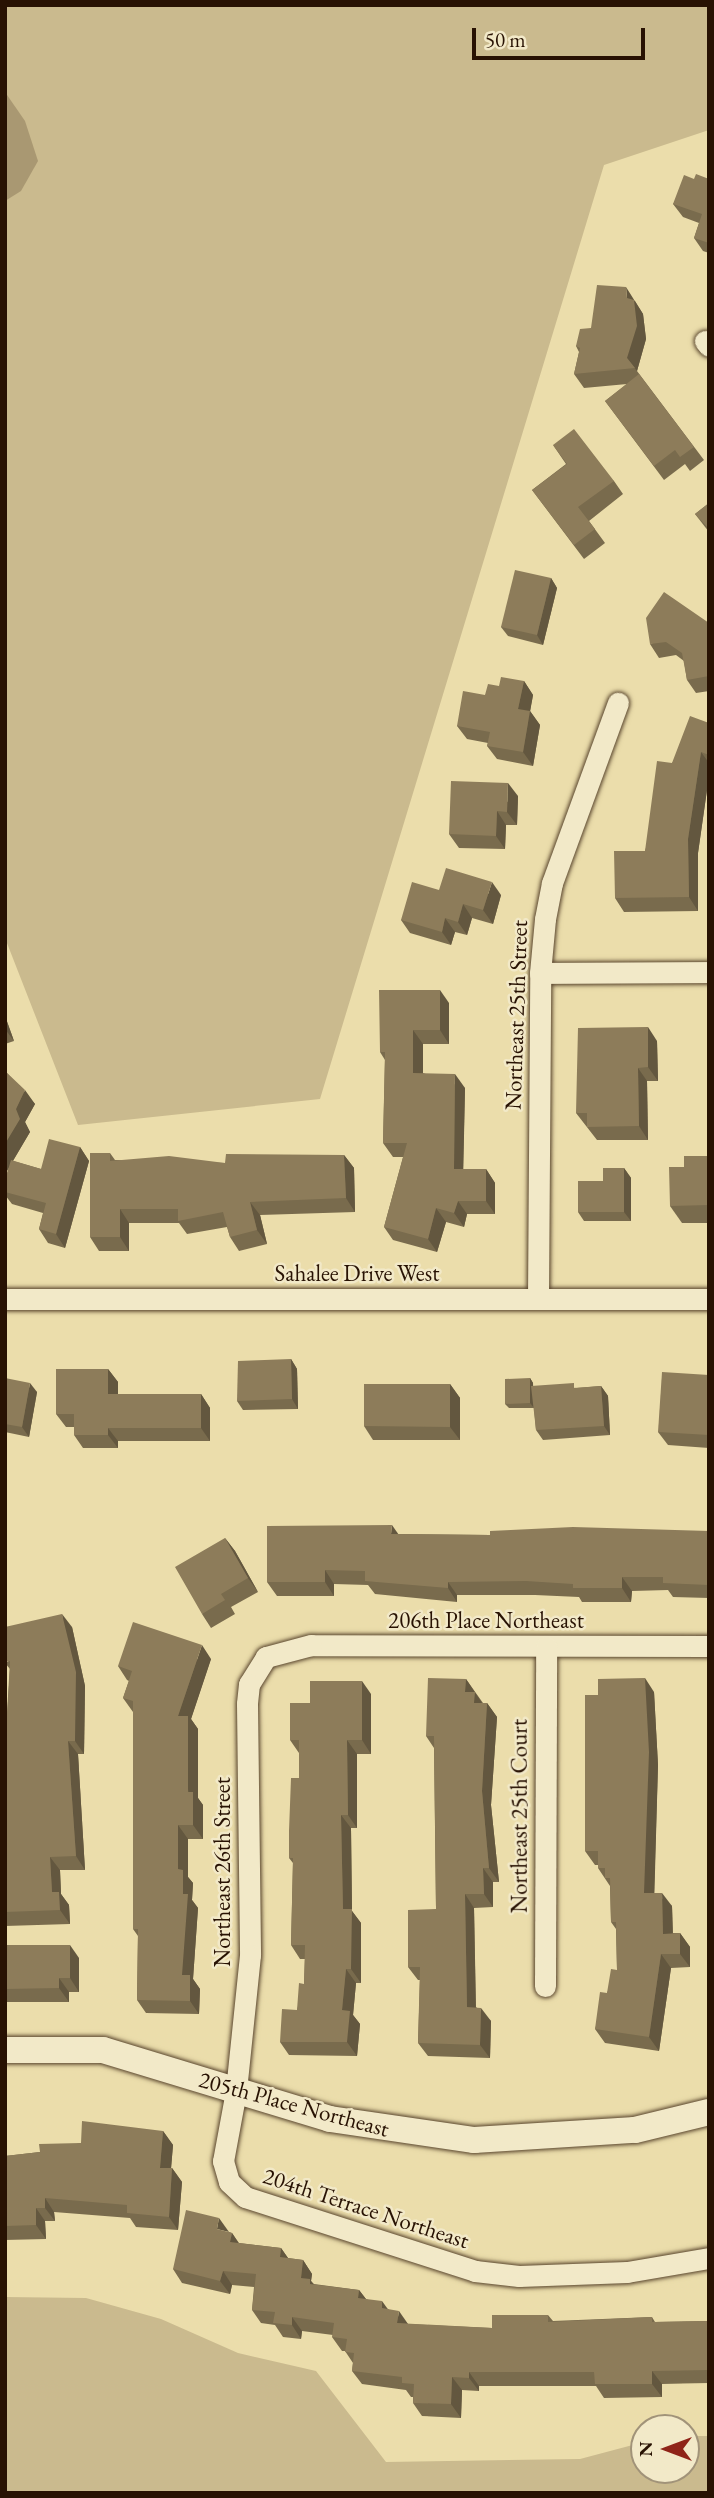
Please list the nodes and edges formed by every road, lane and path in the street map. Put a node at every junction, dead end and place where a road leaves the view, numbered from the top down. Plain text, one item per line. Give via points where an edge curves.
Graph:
1 (618, 703) dead end
2 (709, 972) edge
3 (540, 973) junction
4 (5, 1299) edge
5 (538, 1299) junction
6 (709, 1299) edge
7 (709, 1646) edge
8 (546, 1647) junction
9 (266, 1657) joint
10 (545, 1986) dead end
11 (5, 2050) edge
12 (236, 2091) junction
13 (709, 2112) edge
14 (709, 2258) edge

1 - 3 street, Northeast 25th Street via 552,883
2 - 3 street
3 - 5 street, Northeast 25th Street
4 - 5 street, Sahalee Drive West
5 - 6 street, Sahalee Drive West
7 - 8 street, 206th Place Northeast
8 - 9 street, 206th Place Northeast via 312,1644
8 - 10 street, Northeast 25th Court
9 - 12 street, Northeast 26th Street via 249,1684 247,1704 250,1955
11 - 12 street, 205th Place Northeast via 103,2050
12 - 13 street, 205th Place Northeast via 330,2119 474,2140 635,2130
12 - 14 street, 204th Terrace Northeast via 223,2161 229,2182 245,2197 475,2271 519,2276 627,2272

